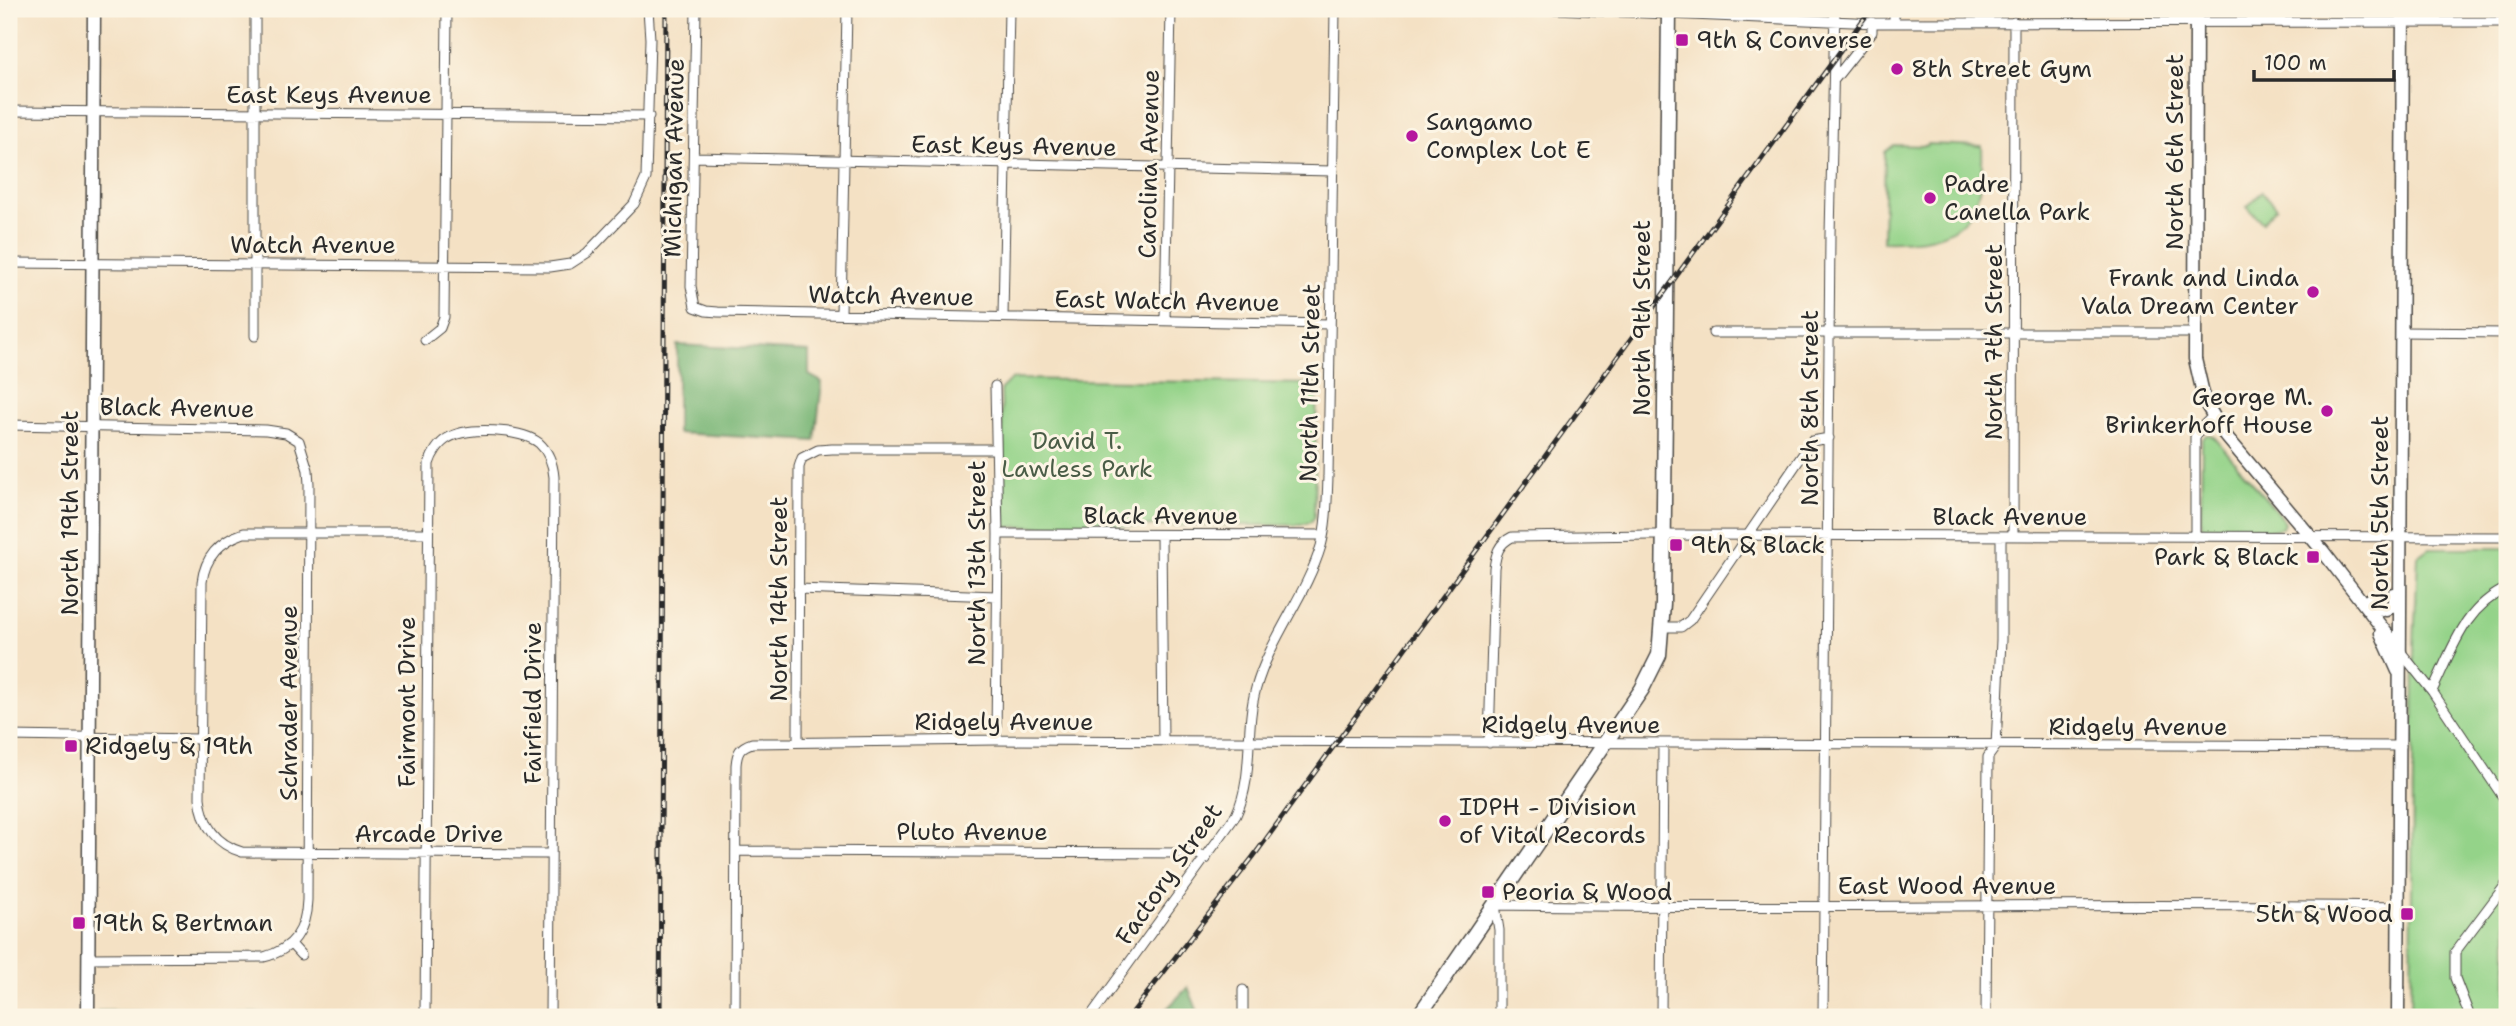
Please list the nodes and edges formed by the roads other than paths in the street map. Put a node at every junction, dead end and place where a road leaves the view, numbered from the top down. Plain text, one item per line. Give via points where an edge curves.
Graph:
1 (94, 9) edge
2 (255, 9) edge
3 (447, 9) edge
4 (648, 9) edge
5 (696, 9) edge
6 (847, 9) edge
7 (1009, 9) edge
8 (1171, 9) edge
9 (1335, 9) edge
10 (1555, 9) edge
11 (1835, 9) edge
12 (1894, 9) edge
13 (1669, 12) edge
14 (2196, 15) edge
15 (2402, 15) edge
16 (1835, 22) junction
17 (1872, 22) junction
18 (2014, 22) junction
19 (2507, 22) edge
20 (1894, 23) junction
21 (1834, 80) junction
22 (9, 111) edge
23 (94, 111) junction
24 (255, 114) junction
25 (446, 115) junction
26 (649, 116) junction
27 (695, 157) junction
28 (844, 161) junction
29 (1005, 165) junction
30 (1168, 169) junction
31 (1333, 171) junction
32 (9, 262) edge
33 (93, 263) junction
34 (253, 265) junction
35 (444, 265) junction
36 (695, 307) joint
37 (841, 314) junction
38 (1003, 317) junction
39 (1165, 320) junction
40 (1330, 324) junction
41 (1829, 331) junction
42 (2014, 331) junction
43 (2401, 332) junction
44 (1713, 333) dead end
45 (2195, 333) junction
46 (2507, 333) edge
47 (255, 336) dead end
48 (425, 340) dead end
49 (995, 386) dead end
50 (2213, 417) junction
51 (9, 425) edge
52 (92, 425) junction
53 (492, 432) joint
54 (302, 438) joint
55 (1829, 439) junction
56 (995, 449) junction
57 (309, 533) junction
58 (428, 533) junction
59 (998, 534) junction
60 (1161, 535) junction
61 (1664, 535) junction
62 (1323, 536) junction
63 (1747, 536) junction
64 (1828, 536) junction
65 (2001, 536) junction
66 (2013, 536) junction
67 (2195, 537) junction
68 (2310, 537) junction
69 (2507, 537) edge
70 (2400, 538) junction
71 (2343, 576) junction
72 (2400, 579) junction
73 (2507, 588) edge
74 (798, 589) junction
75 (997, 596) junction
76 (2377, 620) junction
77 (1663, 626) junction
78 (2400, 651) junction
79 (2400, 678) junction
80 (2432, 691) junction
81 (9, 736) edge
82 (90, 737) junction
83 (200, 739) junction
84 (996, 740) junction
85 (798, 741) junction
86 (1163, 741) junction
87 (1250, 742) junction
88 (1489, 743) junction
89 (1605, 744) junction
90 (1826, 744) junction
91 (1663, 745) junction
92 (1996, 746) junction
93 (2401, 746) junction
94 (2507, 803) edge
95 (736, 851) junction
96 (307, 853) junction
97 (425, 854) junction
98 (551, 854) junction
99 (1206, 859) junction
100 (2507, 883) edge
101 (1494, 905) junction
102 (1986, 905) junction
103 (1663, 906) junction
104 (1824, 906) junction
105 (2399, 907) junction
106 (291, 944) junction
107 (301, 955) dead end
108 (88, 958) junction
109 (1243, 990) dead end
110 (88, 1017) edge
111 (425, 1017) edge
112 (550, 1017) edge
113 (735, 1017) edge
114 (1090, 1017) edge
115 (1243, 1017) edge
116 (1418, 1017) edge
117 (1499, 1017) edge
118 (1661, 1017) edge
119 (1823, 1017) edge
120 (1986, 1017) edge
121 (2398, 1017) edge
122 (2470, 1017) edge

1 - 23 main road, North 19th Street
2 - 24 street
3 - 25 street
4 - 26 street, Watch Avenue
5 - 27 street, Michigan Avenue
6 - 28 street
7 - 29 street
8 - 30 street, Carolina Avenue
9 - 31 street, North 11th Street
10 - 13 street
11 - 16 street, North 8th Street
12 - 20 street
13 - 16 street
13 - 61 main road, North 9th Street
14 - 15 street
14 - 18 street
14 - 45 main road, North 6th Street
15 - 19 street
15 - 43 main road, North 5th Street
16 - 17 street
16 - 21 street, North 8th Street
17 - 20 street
17 - 21 street via 1871,32
18 - 20 street
18 - 42 street, North 7th Street
21 - 41 street, North 8th Street
22 - 23 street, East Keys Avenue
23 - 24 street, East Keys Avenue
23 - 33 main road, North 19th Street
24 - 25 street, East Keys Avenue
24 - 34 street
25 - 26 street, East Keys Avenue
25 - 35 street
26 - 35 street, Watch Avenue via 646,178 634,204 587,253 567,265
27 - 28 street, East Keys Avenue
27 - 36 street, Michigan Avenue via 691,286
28 - 29 street, East Keys Avenue
28 - 37 street
29 - 30 street, East Keys Avenue
29 - 38 street
30 - 31 street, East Keys Avenue
30 - 39 street, Carolina Avenue
31 - 40 street, North 11th Street
32 - 33 street, Watch Avenue
33 - 34 street, Watch Avenue
33 - 52 main road, North 19th Street
34 - 35 street, Watch Avenue
34 - 47 street
35 - 48 street via 444,317 440,328
36 - 37 street, Watch Avenue via 718,312
37 - 38 street, Watch Avenue
38 - 39 street, East Watch Avenue
39 - 40 street, East Watch Avenue
40 - 62 street, North 11th Street
41 - 42 street
41 - 44 street
41 - 55 street, North 8th Street
42 - 45 street
42 - 66 street, North 7th Street
43 - 46 street
43 - 70 main road, North 5th Street
45 - 50 main road, North 6th Street via 2198,381
49 - 56 street, North 13th Street
50 - 67 street via 2195,437
50 - 68 main road, North 6th Street
51 - 52 street, Black Avenue
52 - 54 street, Black Avenue via 266,430
52 - 82 main road, North 19th Street
53 - 58 street, Fairmont Drive via 458,434 433,454 428,474
53 - 98 street, Fairfield Drive via 531,438 548,454 553,469
54 - 57 street, Schrader Avenue
55 - 63 street via 1812,441
55 - 64 street, North 8th Street
56 - 59 street, North 13th Street
56 - 74 street, North 14th Street via 818,450 802,458
57 - 58 street, Arcade Drive
57 - 83 street, Arcade Drive via 244,533 218,548 206,565
57 - 96 street, Schrader Avenue
58 - 97 street, Fairmont Drive
59 - 60 street, Black Avenue
59 - 75 street, North 13th Street
60 - 62 street, Black Avenue
60 - 86 street
61 - 63 street, Black Avenue
61 - 77 main road, North 9th Street
61 - 88 street, Black Avenue via 1505,540 1494,568
62 - 87 street, North 11th Street via 1307,581 1261,671
63 - 64 street, Black Avenue
63 - 77 street via 1690,620 1681,627
64 - 65 street, Black Avenue
64 - 90 street, North 8th Street
65 - 66 street, Black Avenue
65 - 92 street
66 - 67 street, Black Avenue
67 - 68 street, Black Avenue
68 - 70 street, Black Avenue
68 - 71 main road, North 6th Street
69 - 70 street, Black Avenue
70 - 72 main road, North 5th Street
71 - 72 main road via 2385,610 2394,604 2394,587
71 - 76 main road
72 - 78 main road, North 5th Street
73 - 80 street via 2470,615
74 - 75 street
74 - 85 street, North 14th Street
75 - 84 street, North 13th Street
76 - 78 main road
76 - 79 main road
77 - 89 main road, North 9th Street via 1651,674
78 - 79 main road, North 5th Street
78 - 80 street
79 - 93 main road, North 5th Street
80 - 94 street
81 - 82 street
82 - 83 street
82 - 108 main road, North 19th Street
83 - 96 street, Arcade Drive via 201,806 215,836 242,852
84 - 85 street, Ridgely Avenue
84 - 86 street, Ridgely Avenue
85 - 95 street, Ridgely Avenue via 765,742 742,747 737,754
86 - 87 street, Ridgely Avenue
87 - 88 street, Ridgely Avenue
87 - 99 street, Factory Street via 1240,806
88 - 89 street, Ridgely Avenue
89 - 91 street, Ridgely Avenue
89 - 101 main road, North 9th Street
90 - 91 street, Ridgely Avenue
90 - 92 street, Ridgely Avenue
90 - 104 street, North 8th Street
91 - 103 street
92 - 93 street, Ridgely Avenue
92 - 102 street via 1988,757
93 - 105 main road, North 5th Street
95 - 99 street, Pluto Avenue via 1190,853
95 - 113 street
96 - 97 street, Arcade Drive
96 - 106 street, Schrader Avenue via 306,915
97 - 98 street, Arcade Drive
97 - 111 street, Fairmont Drive
98 - 112 street, Fairfield Drive
99 - 114 street, Factory Street
100 - 122 street via 2455,952 2455,978
101 - 103 street, East Wood Avenue
101 - 116 main road, North 9th Street
101 - 117 street via 1499,930
102 - 104 street, East Wood Avenue
102 - 105 street, East Wood Avenue
102 - 120 street
103 - 104 street, East Wood Avenue
103 - 118 street
104 - 119 street, North 8th Street
105 - 121 main road, North 5th Street
106 - 107 street
106 - 108 street via 276,954 251,958
108 - 110 main road, North 19th Street
109 - 115 street

